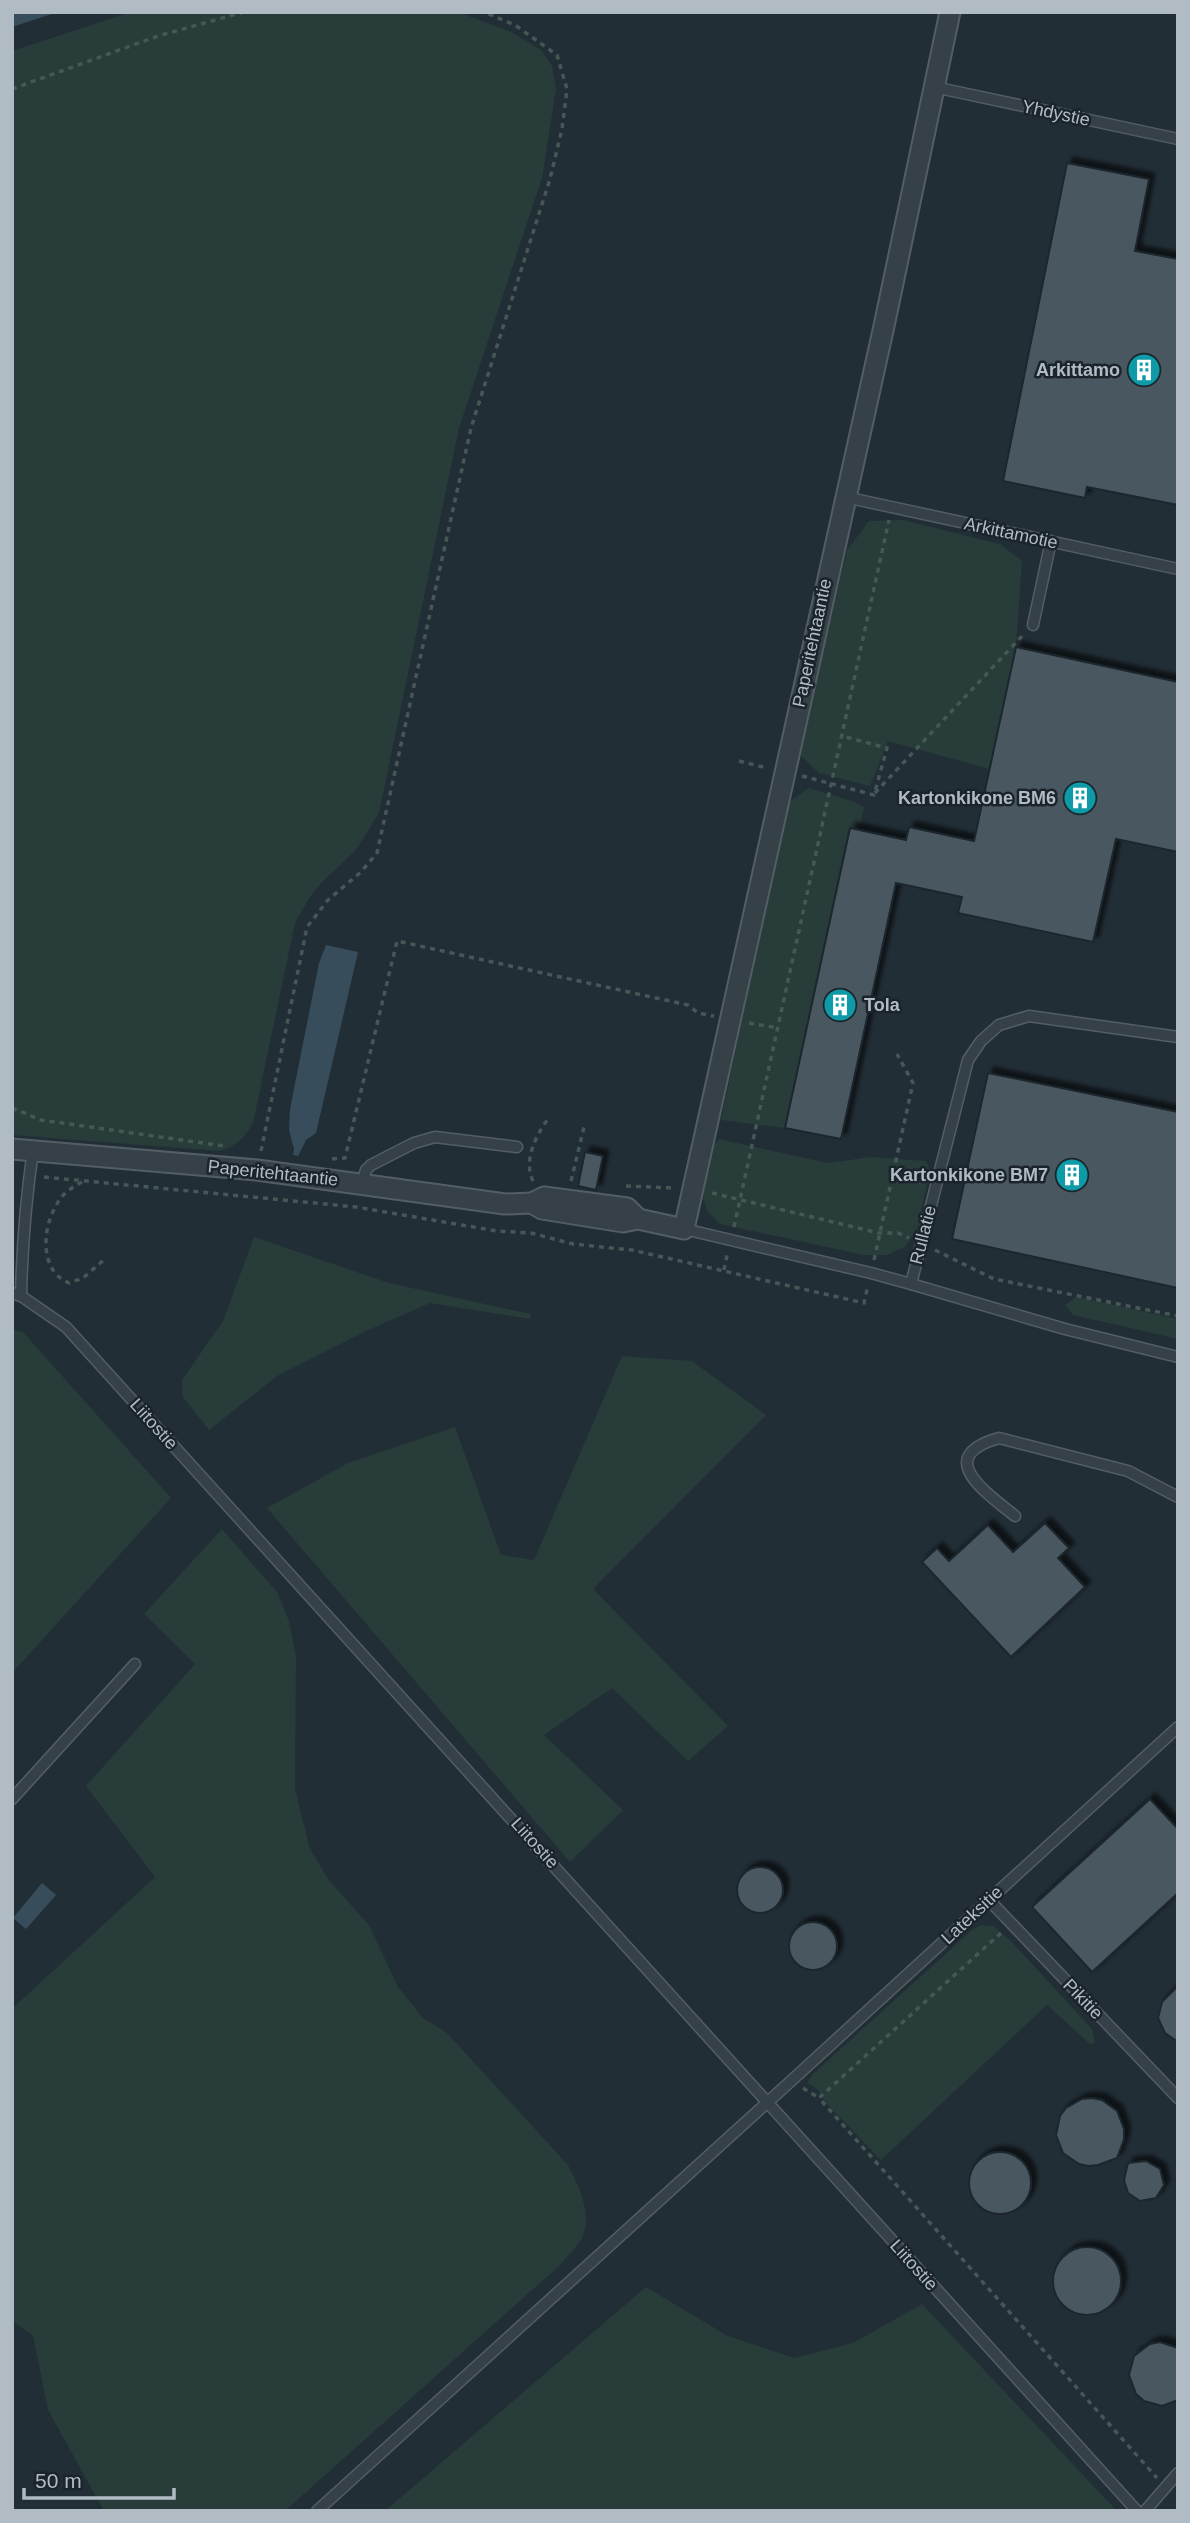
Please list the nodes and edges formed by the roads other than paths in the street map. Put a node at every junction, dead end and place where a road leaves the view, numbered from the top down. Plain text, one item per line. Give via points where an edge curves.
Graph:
1 (950, 12) edge
2 (934, 87) junction
3 (1178, 139) edge
4 (845, 496) junction
5 (1051, 541) junction
6 (1178, 569) edge
7 (1032, 625) road end
8 (1178, 1037) edge
9 (517, 1147) dead end
10 (12, 1149) edge
11 (33, 1150) junction
12 (362, 1183) junction
13 (684, 1229) junction
14 (911, 1284) junction
15 (17, 1295) edge
16 (1178, 1357) edge
17 (1178, 1497) edge
18 (1015, 1516) dead end
19 (135, 1664) dead end
20 (1178, 1727) edge
21 (12, 1799) edge
22 (989, 1900) junction
23 (1178, 2098) edge
24 (767, 2103) junction
25 (1178, 2473) edge
26 (317, 2511) edge
27 (1138, 2511) edge
28 (1145, 2511) edge

1 - 2 street, Paperitehtaantie
2 - 3 lane, Yhdystie
2 - 4 street, Paperitehtaantie
4 - 5 lane, Arkittamotie
4 - 13 street, Paperitehtaantie
5 - 6 lane, Arkittamotie
5 - 7 lane
8 - 14 lane, Rullatie via 1037,1016 1010,1020 989,1033 968,1060
9 - 12 lane via 435,1137 371,1164
10 - 11 street, Paperitehtaantie
11 - 12 street, Paperitehtaantie
11 - 15 lane, Liitostie
12 - 13 street, Paperitehtaantie via 505,1204 533,1193 627,1208 638,1219
13 - 14 lane, Rullatie
14 - 16 lane
15 - 24 lane, Liitostie via 66,1327
17 - 18 lane via 1128,1471 999,1438 980,1443 969,1457 973,1481
19 - 21 lane
20 - 22 lane, Lateksitie
22 - 23 lane, Pikitie
22 - 24 lane, Lateksitie
24 - 26 lane, Lateksitie
24 - 27 lane, Liitostie
25 - 28 lane

